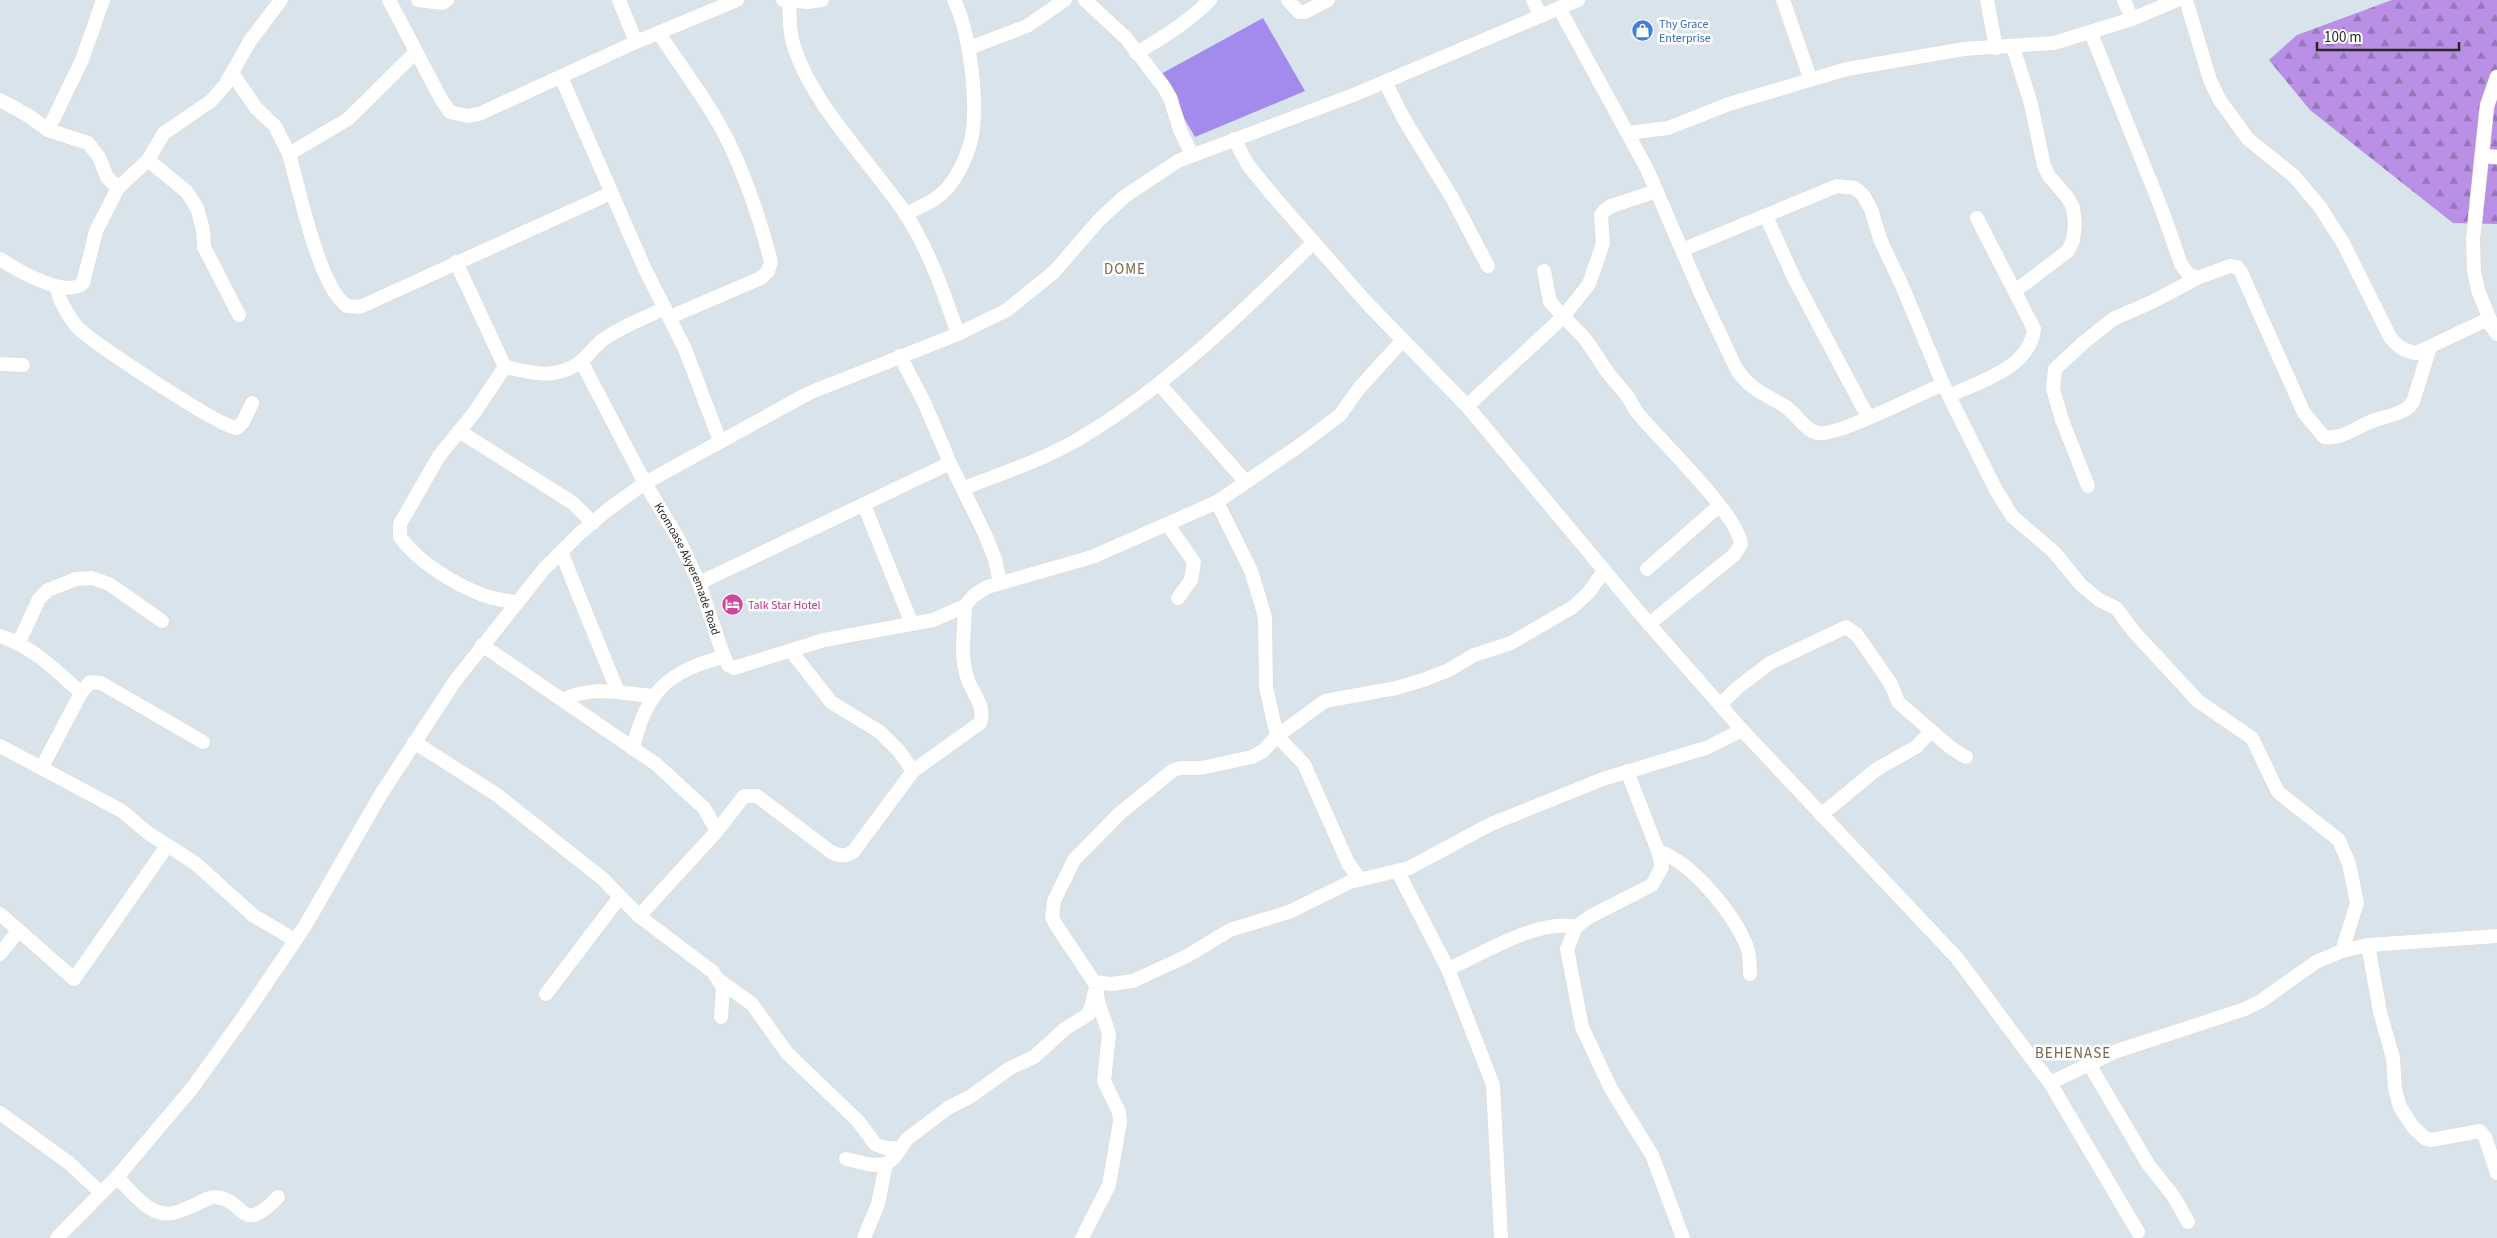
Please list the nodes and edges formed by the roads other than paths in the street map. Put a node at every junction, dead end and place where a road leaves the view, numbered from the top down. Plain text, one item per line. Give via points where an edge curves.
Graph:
1 (103, 0) edge
2 (281, 0) edge
3 (389, 0) edge
4 (418, 0) edge
5 (447, 0) edge
6 (619, 0) edge
7 (737, 0) edge
8 (819, 0) edge
9 (1065, 0) edge
10 (1084, 0) edge
11 (1210, 0) edge
12 (1288, 0) edge
13 (1328, 0) edge
14 (1533, 0) edge
15 (1578, 0) edge
16 (1783, 0) edge
17 (1987, 0) edge
18 (2124, 0) edge
19 (2177, 0) edge
20 (2186, 0) edge
21 (786, 1) edge
22 (951, 1) edge
23 (1559, 8) junction
24 (1541, 16) junction
25 (2132, 19) junction
26 (659, 33) junction
27 (2092, 33) junction
28 (636, 42) junction
29 (2013, 47) junction
30 (969, 48) junction
31 (1996, 48) junction
32 (416, 52) junction
33 (1136, 53) junction
34 (232, 73) junction
35 (561, 77) junction
36 (2497, 77) edge
37 (1810, 78) junction
38 (1385, 82) junction
39 (0, 100) edge
40 (57, 111) junction
41 (31, 118) junction
42 (48, 130) junction
43 (1628, 134) junction
44 (1234, 139) junction
45 (289, 154) junction
46 (1192, 154) junction
47 (2482, 156) junction
48 (2497, 157) edge
49 (148, 160) junction
50 (118, 188) junction
51 (1657, 192) junction
52 (611, 193) junction
53 (905, 214) junction
54 (1766, 216) junction
55 (1977, 218) dead end
56 (1314, 242) junction
57 (1682, 250) junction
58 (0, 260) edge
59 (456, 262) junction
60 (1488, 266) dead end
61 (1544, 271) dead end
62 (2197, 278) junction
63 (57, 287) junction
64 (2015, 290) junction
65 (668, 312) junction
66 (238, 315) dead end
67 (1563, 317) junction
68 (2495, 331) edge
69 (958, 334) junction
70 (1404, 340) junction
71 (2430, 347) junction
72 (900, 356) junction
73 (581, 361) junction
74 (0, 364) edge
75 (23, 365) dead end
76 (505, 367) junction
77 (1160, 384) junction
78 (1946, 390) junction
79 (252, 402) dead end
80 (1467, 406) junction
81 (1868, 418) junction
82 (459, 431) junction
83 (720, 441) junction
84 (950, 463) junction
85 (645, 482) junction
86 (1246, 482) junction
87 (2088, 486) dead end
88 (964, 488) junction
89 (1217, 502) junction
90 (864, 505) junction
91 (1719, 506) junction
92 (593, 523) junction
93 (1168, 525) junction
94 (561, 552) junction
95 (1647, 569) dead end
96 (1604, 571) junction
97 (699, 583) junction
98 (1000, 583) junction
99 (1178, 598) dead end
100 (517, 603) junction
101 (965, 606) junction
102 (162, 621) dead end
103 (912, 624) junction
104 (1649, 624) junction
105 (0, 636) edge
106 (18, 642) junction
107 (482, 645) junction
108 (791, 651) junction
109 (724, 658) junction
110 (618, 692) junction
111 (81, 693) junction
112 (652, 696) junction
113 (562, 700) junction
114 (1721, 704) junction
115 (1742, 730) junction
116 (1932, 731) junction
117 (1277, 736) junction
118 (203, 742) dead end
119 (414, 742) junction
120 (0, 746) edge
121 (632, 749) junction
122 (1966, 757) dead end
123 (42, 768) junction
124 (914, 771) junction
125 (1627, 772) junction
126 (1822, 816) junction
127 (717, 831) junction
128 (167, 846) junction
129 (1658, 851) junction
130 (1398, 872) junction
131 (1360, 879) junction
132 (619, 898) junction
133 (0, 914) edge
134 (639, 916) junction
135 (1576, 927) junction
136 (18, 931) junction
137 (2497, 936) edge
138 (295, 940) junction
139 (2368, 945) junction
140 (2342, 951) junction
141 (0, 954) edge
142 (1448, 969) junction
143 (1750, 974) dead end
144 (720, 981) junction
145 (1095, 984) junction
146 (546, 994) dead end
147 (721, 1017) dead end
148 (2089, 1064) junction
149 (2050, 1082) junction
150 (0, 1113) edge
151 (900, 1148) junction
152 (846, 1158) dead end
153 (886, 1164) junction
154 (2497, 1173) edge
155 (117, 1176) junction
156 (101, 1193) junction
157 (278, 1197) dead end
158 (2188, 1222) dead end
159 (2138, 1232) dead end
160 (57, 1238) edge
161 (864, 1238) edge
162 (1082, 1238) edge
163 (1501, 1238) edge
164 (1683, 1238) edge

1 - 40 street via 82,60
2 - 34 street
3 - 32 street
4 - 5 street
6 - 28 street
7 - 26 street
8 - 21 street
9 - 30 street via 1027,26
10 - 33 street via 1126,38
11 - 33 street via 1172,31
12 - 13 street via 1299,12
14 - 24 street
15 - 23 street
16 - 37 street
17 - 31 street
18 - 25 street
19 - 25 street
20 - 71 street via 2210,80 2232,120 2248,139 2294,176 2320,207 2343,243 2390,337 2406,351 2416,352
21 - 53 street via 792,39 806,75
22 - 30 street
23 - 24 street
23 - 43 street
24 - 38 street
25 - 27 street
26 - 28 street
26 - 65 street via 729,142 750,194 771,262 761,278
27 - 29 street via 2054,43
27 - 62 street via 2181,264 2188,274
28 - 35 street
29 - 31 street
29 - 64 street via 2031,104 2044,166 2073,207 2075,224 2068,252
30 - 53 street via 973,116 967,151 952,182 938,198
31 - 37 street via 1964,49 1879,62
32 - 35 street via 441,99 450,112 459,116 479,114
32 - 45 street via 348,120
33 - 46 street via 1170,98
34 - 45 street via 256,108 275,126
34 - 49 street via 211,102 164,133
35 - 52 street
36 - 47 street via 2487,106
37 - 43 street via 1708,111 1668,128
38 - 44 street
38 - 60 street
39 - 41 street
40 - 41 street
40 - 42 street
41 - 42 street
42 - 50 street via 88,143 99,157 107,177
43 - 51 street
44 - 46 street
44 - 56 street via 1248,165
45 - 59 street via 321,266 342,303 360,306
46 - 69 street via 1125,196 1036,289 1008,310
47 - 48 street
47 - 68 street via 2473,240 2474,271 2478,290
49 - 50 street
49 - 66 street via 187,192 197,208 204,247
50 - 63 street via 96,231 83,283 71,289
51 - 57 street
51 - 67 street via 1604,211 1601,215 1603,243 1591,280
52 - 59 street
52 - 65 street
53 - 69 street via 936,273
54 - 57 street
54 - 78 street via 1837,186 1855,188 1863,195 1872,209 1880,239
54 - 81 street via 1795,280
55 - 64 street
56 - 70 street
56 - 77 street
57 - 81 street via 1737,370 1746,382 1767,398 1785,406 1817,433 1831,433
58 - 63 street
59 - 76 street
61 - 67 street via 1547,296
62 - 71 street via 2230,266 2241,272 2304,413 2324,437 2341,436 2374,420 2408,410
62 - 87 street via 2114,319 2056,369 2054,389 2062,420
63 - 79 street via 58,299 80,330 209,416 230,428 237,428
64 - 78 street via 2034,329 2028,351 2013,365
65 - 73 street via 604,339
65 - 83 street
67 - 80 street
67 - 91 street via 1586,340 1640,417 1666,442
68 - 71 street via 2487,321 2478,322
69 - 72 street
70 - 80 street
70 - 86 street via 1360,387 1340,415
72 - 83 street via 809,393
72 - 84 street
73 - 76 street via 547,375
73 - 85 street, Kromoase Akyeremade Road
74 - 75 street
76 - 82 street
77 - 86 street
77 - 88 street via 1083,437
78 - 81 street
78 - 140 street via 2012,516 2054,552 2080,584 2099,600 2116,608 2198,701 2252,738 2278,792 2339,840 2349,864 2357,903
80 - 96 street
82 - 92 street via 572,503
82 - 100 street via 439,456 400,524 400,537 416,554 448,577 484,596
83 - 85 street
84 - 88 street
84 - 90 street
85 - 92 street
85 - 97 street, Kromoase Akyeremade Road via 679,540
86 - 89 street
88 - 98 street via 995,558
89 - 93 street
89 - 117 street via 1251,572 1261,603 1265,627 1266,687
90 - 97 street via 784,540
90 - 103 street
91 - 95 street
91 - 104 street via 1740,537 1739,550
92 - 94 street
93 - 98 street via 1092,558
93 - 99 street via 1194,562 1191,580
94 - 100 street
94 - 110 street
96 - 104 street
96 - 117 street via 1573,607 1517,640 1474,655 1423,680 1326,701
97 - 109 street, Kromoase Akyeremade Road
98 - 101 street via 973,596
100 - 107 street
101 - 103 street via 933,620
101 - 124 street via 963,661 982,717 972,730
102 - 106 street via 109,584 92,578 76,579 48,590 39,599
103 - 108 street via 824,640
104 - 114 street
105 - 106 street
106 - 111 street via 60,672
107 - 113 street
107 - 119 street
108 - 109 street via 734,668
108 - 124 street via 831,702 880,732
109 - 112 street via 695,665
110 - 112 street
110 - 113 street via 599,690 578,693
111 - 118 street via 90,682 101,683
111 - 123 street
112 - 121 street via 638,725
113 - 121 street
114 - 115 street
114 - 116 street via 1770,663 1846,627 1857,635 1891,684 1898,702
115 - 125 street via 1706,748
115 - 126 street
116 - 122 street
116 - 126 street via 1916,747 1877,769
117 - 131 street via 1304,764 1348,863
117 - 145 street via 1252,757 1172,771 1119,814 1074,860 1054,901 1052,917
119 - 132 street via 504,800 603,880
119 - 138 street
120 - 123 street
121 - 127 street via 656,764 704,808
123 - 128 street via 122,811
124 - 127 street via 848,856 831,852 757,796 744,796
125 - 129 street
125 - 130 street via 1491,824
126 - 149 street via 1958,958
127 - 134 street
128 - 136 street via 74,979
128 - 138 street via 195,864 254,916
129 - 135 street via 1662,867 1652,885
129 - 143 street via 1669,855 1697,877 1730,916 1747,946
130 - 131 street
130 - 142 street
131 - 145 street via 1289,912 1230,930 1187,956 1132,981
132 - 134 street
132 - 146 street
133 - 136 street
134 - 144 street via 713,972
135 - 142 street via 1552,926 1532,932
135 - 164 street via 1567,949 1582,1027 1611,1089 1652,1155
136 - 141 street
137 - 139 street
138 - 155 street via 193,1087
139 - 140 street
139 - 154 street via 2380,1012 2393,1058 2400,1107 2425,1138 2432,1140 2480,1130
140 - 148 street via 2316,962 2261,1001 2244,1009 2117,1051
142 - 163 street via 1493,1085
144 - 147 street via 724,994
144 - 151 street via 752,1004 787,1053 858,1120 875,1144
145 - 151 street via 1089,1014 1066,1028 1034,1057 1010,1068 948,1108
145 - 162 street via 1108,1034 1104,1081 1119,1112 1120,1122 1109,1185
148 - 149 street
148 - 158 street via 2148,1164 2174,1197
149 - 159 street
150 - 156 street via 69,1164
151 - 153 street
152 - 153 street via 872,1165
153 - 161 street via 878,1204
155 - 156 street
155 - 157 street via 138,1199 162,1214 174,1213 214,1196 226,1200 246,1215 255,1215
156 - 160 street

